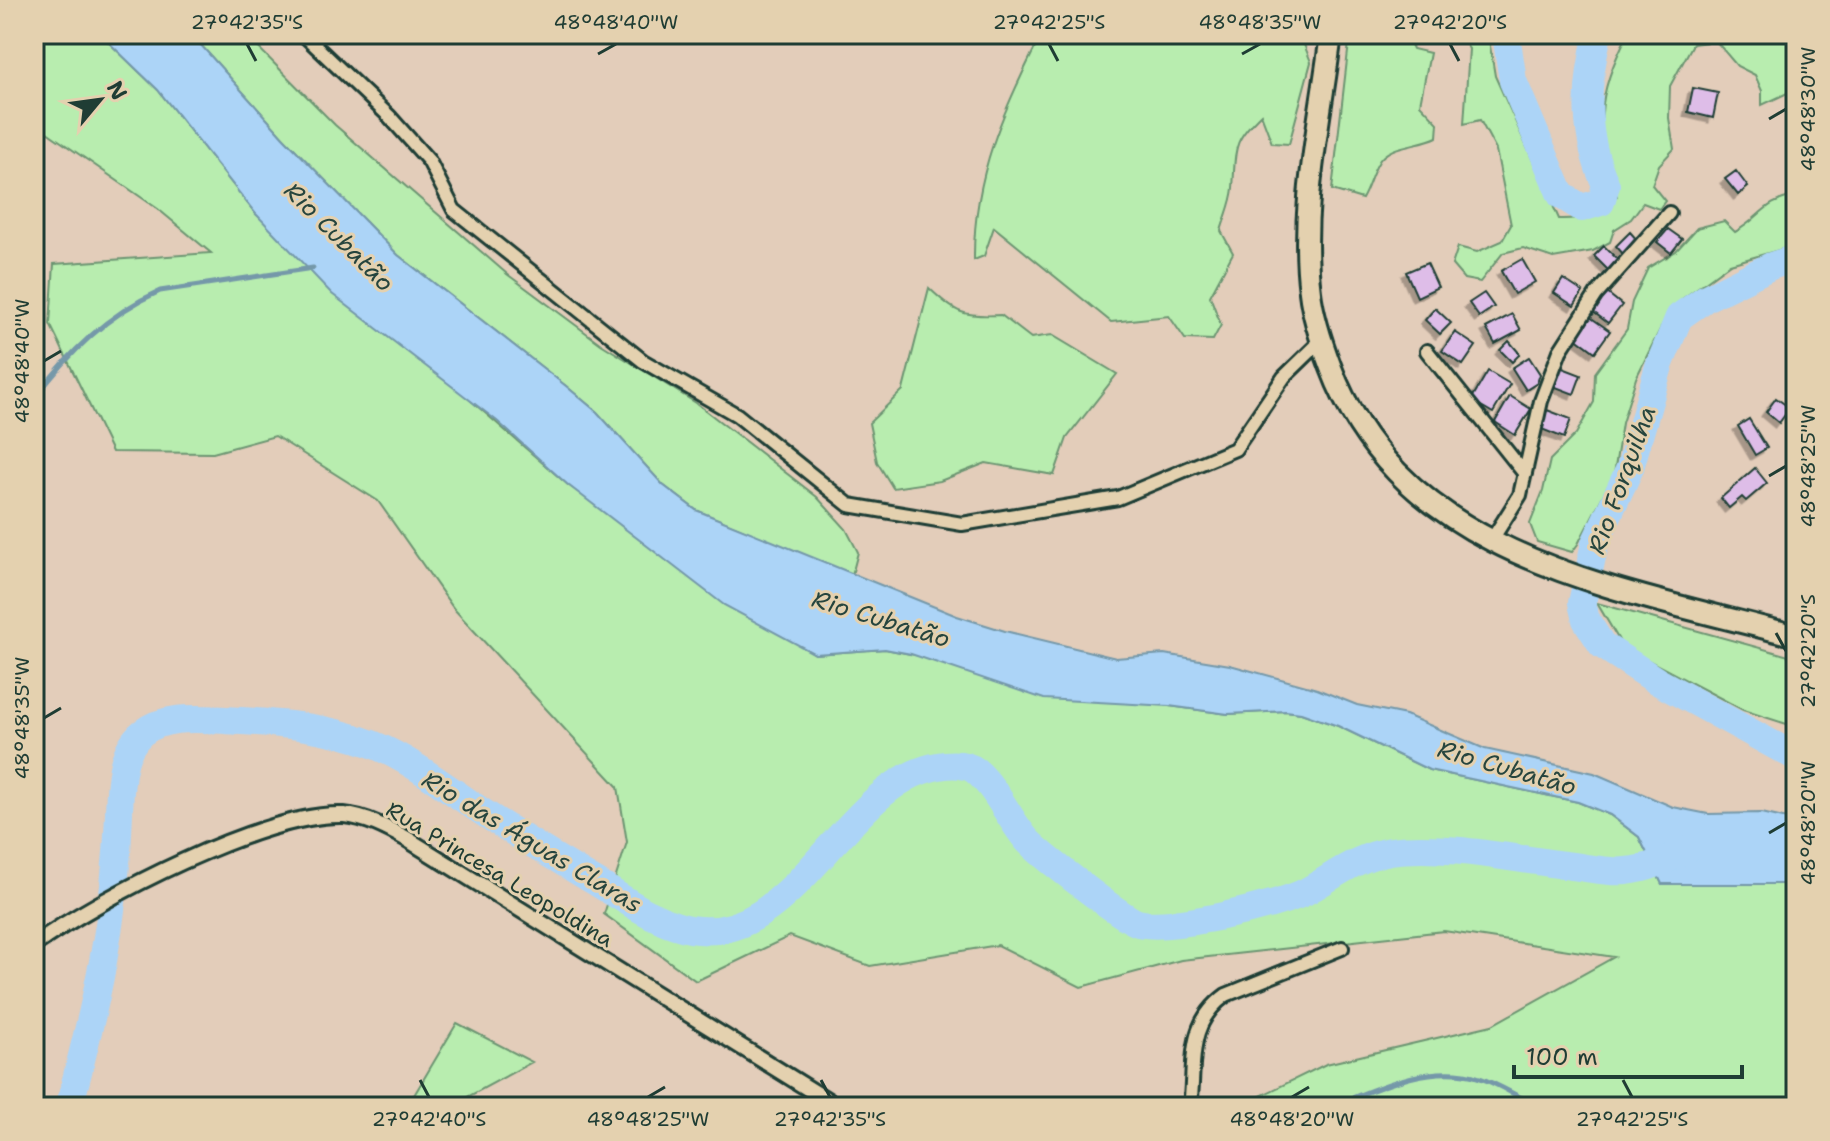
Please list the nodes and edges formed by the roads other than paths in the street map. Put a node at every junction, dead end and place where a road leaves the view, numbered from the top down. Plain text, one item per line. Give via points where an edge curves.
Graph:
1 (303, 34) edge
2 (1331, 34) edge
3 (1669, 213) dead end
4 (1321, 341) junction
5 (1427, 351) dead end
6 (1525, 474) junction
7 (1491, 541) junction
8 (1796, 636) edge
9 (34, 945) edge
10 (1342, 948) dead end
11 (838, 1107) edge
12 (1190, 1107) edge

1 - 4 street via 429,161 454,210 643,361 737,415 849,505 962,524 1118,498 1235,449 1284,377
2 - 4 highway via 1308,245 1310,293
3 - 6 street via 1596,295 1560,351 1541,401
4 - 7 highway via 1364,435 1397,473 1447,516
5 - 6 street
6 - 7 street via 1520,495
7 - 8 highway via 1582,578
9 - 11 street, Rua Princesa Leopoldina via 133,887 277,825 328,816 360,818 407,839
10 - 12 street via 1215,1003 1195,1032

